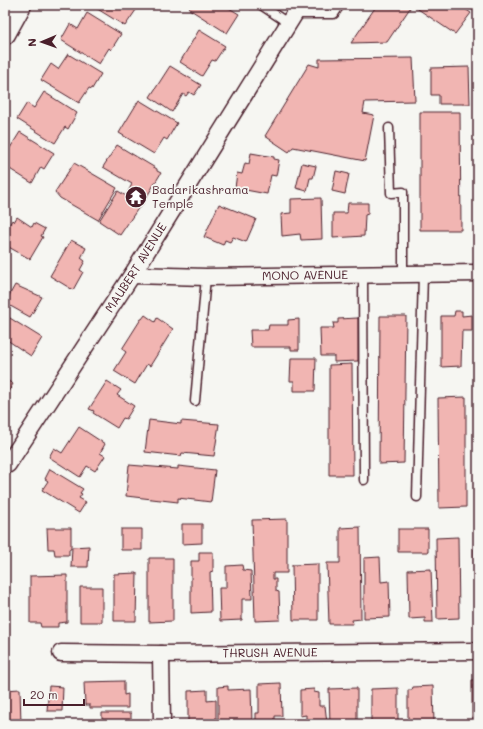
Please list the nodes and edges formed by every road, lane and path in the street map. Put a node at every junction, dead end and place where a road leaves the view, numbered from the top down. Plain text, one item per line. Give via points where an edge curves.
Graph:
1 (21, 5) edge
2 (262, 5) edge
3 (340, 5) edge
4 (294, 14) edge
5 (5, 34) edge
6 (389, 128) dead end
7 (478, 273) edge
8 (363, 274) junction
9 (403, 274) junction
10 (423, 274) junction
11 (132, 275) junction
12 (206, 277) junction
13 (195, 401) dead end
14 (5, 466) edge
15 (364, 480) dead end
16 (417, 497) dead end
17 (478, 651) edge
18 (61, 653) dead end
19 (161, 654) junction
20 (162, 724) edge

1 - 5 street
2 - 4 lane
3 - 4 lane via 334,14
4 - 11 street, MAUBERT AVENUE
6 - 9 lane via 391,193 403,192
7 - 10 street, MONO AVENUE
8 - 9 street, MONO AVENUE
8 - 12 street, MONO AVENUE
8 - 15 lane
9 - 10 street, MONO AVENUE
10 - 16 lane
11 - 12 street, MONO AVENUE
11 - 14 street, MAUBERT AVENUE
12 - 13 lane
17 - 19 street, THRUSH AVENUE
18 - 19 street, THRUSH AVENUE
19 - 20 street

